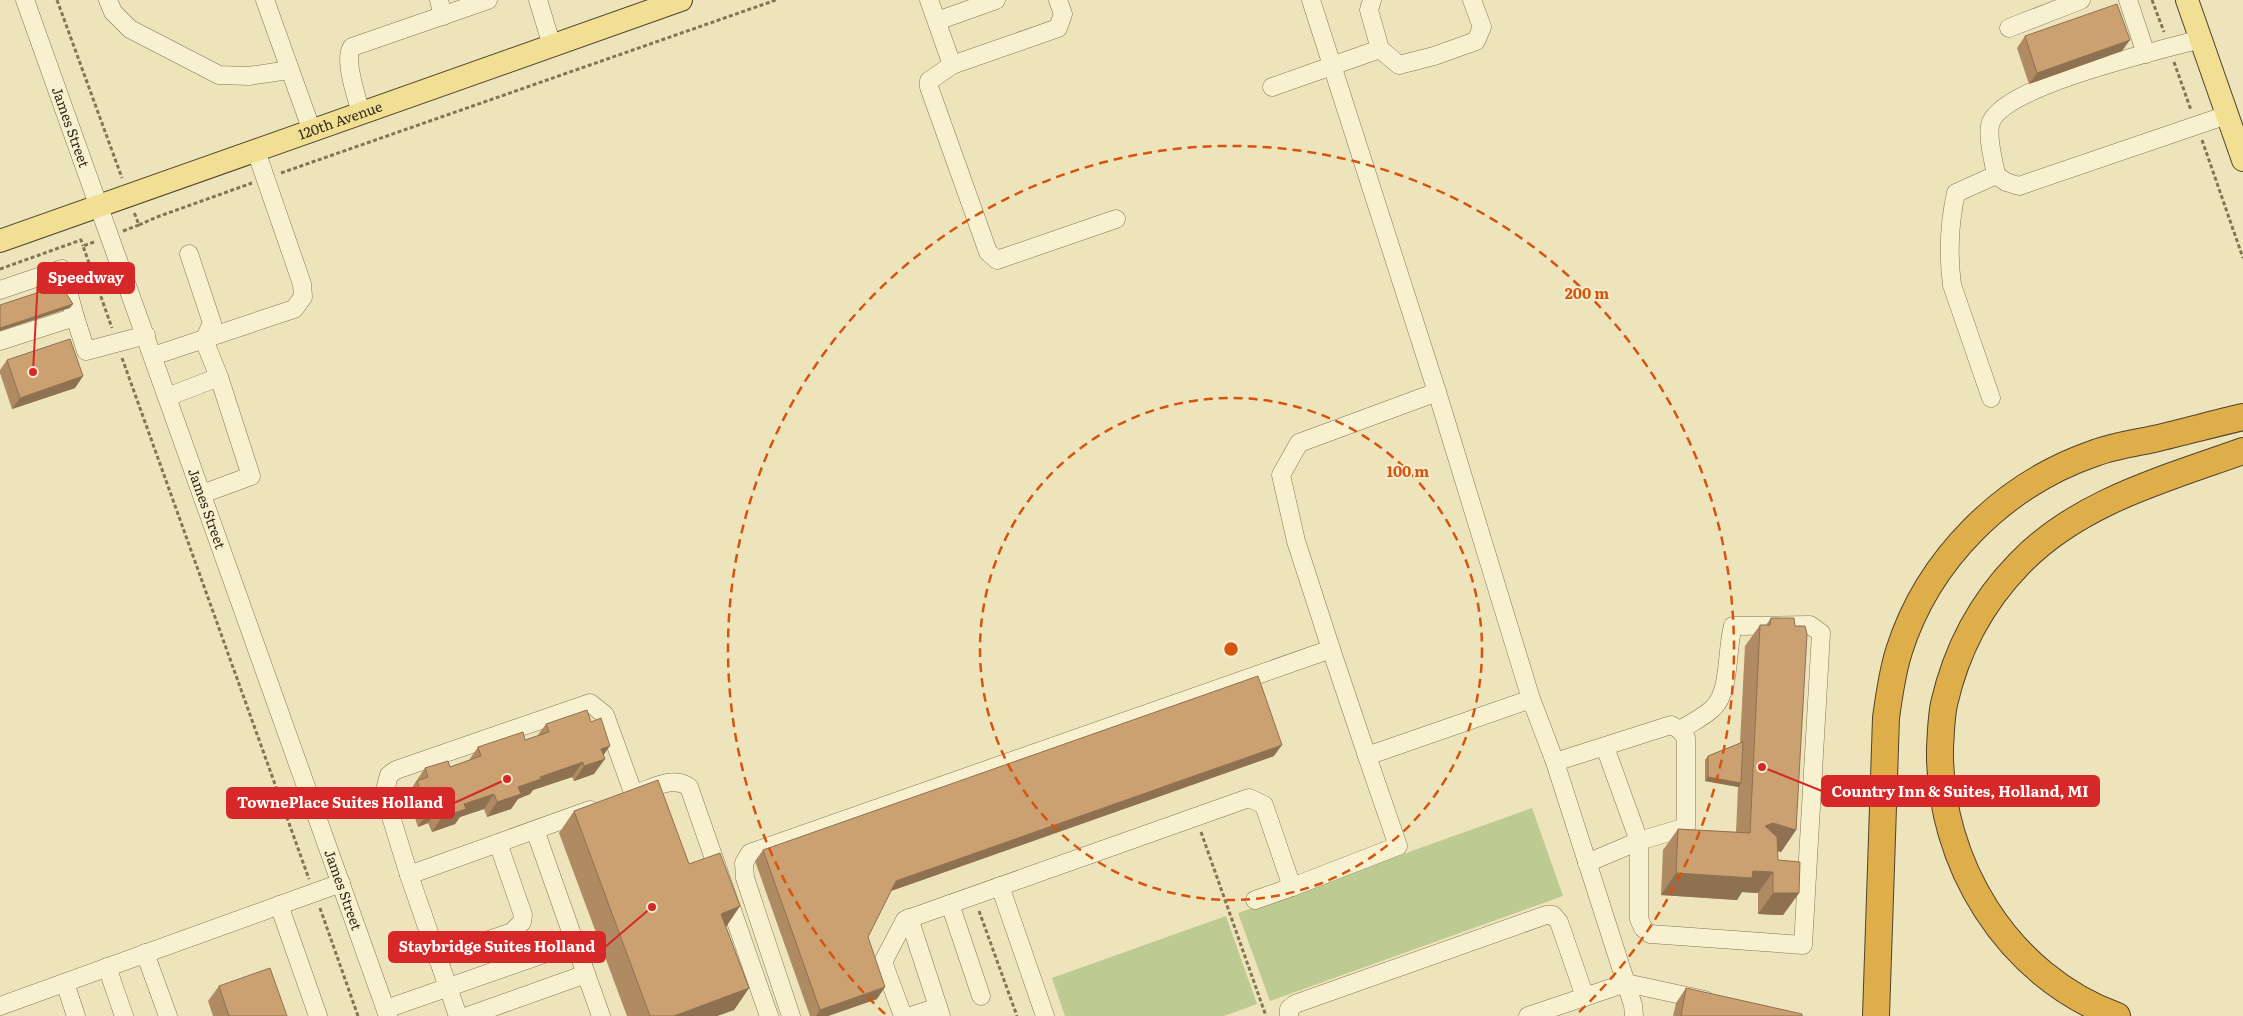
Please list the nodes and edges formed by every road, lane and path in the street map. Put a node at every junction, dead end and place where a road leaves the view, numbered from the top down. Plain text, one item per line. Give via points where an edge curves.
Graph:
1 (25, 0) edge
2 (108, 0) edge
3 (265, 0) edge
4 (488, 0) edge
5 (538, 0) edge
6 (776, 0) edge
7 (929, 0) edge
8 (996, 0) edge
9 (1058, 0) edge
10 (1311, 0) edge
11 (1372, 0) edge
12 (1472, 0) edge
13 (2081, 0) edge
14 (2128, 0) edge
15 (2187, 0) edge
16 (667, 2) edge
17 (441, 8) edge
18 (937, 21) junction
19 (2009, 28) dead end
20 (2201, 39) junction
21 (552, 46) junction
22 (1380, 49) junction
23 (2146, 54) junction
24 (952, 65) junction
25 (1332, 66) junction
26 (290, 70) junction
27 (1272, 87) dead end
28 (361, 114) junction
29 (2227, 114) junction
30 (312, 131) junction
31 (256, 151) junction
32 (2242, 152) edge
33 (1996, 175) junction
34 (265, 179) junction
35 (100, 206) junction
36 (1116, 219) dead end
37 (139, 226) dead end
38 (0, 241) edge
39 (83, 246) dead end
40 (189, 254) dead end
41 (0, 269) edge
42 (0, 290) edge
43 (75, 317) junction
44 (146, 335) junction
45 (204, 340) junction
46 (0, 341) edge
47 (153, 356) junction
48 (219, 377) junction
49 (1437, 392) junction
50 (168, 397) junction
51 (1991, 398) dead end
52 (2243, 417) edge
53 (2243, 451) edge
54 (202, 494) junction
55 (1331, 649) junction
56 (1531, 699) junction
57 (1680, 730) junction
58 (1605, 746) junction
59 (1367, 756) junction
60 (1555, 762) junction
61 (634, 795) junction
62 (1202, 815) junction
63 (535, 830) junction
64 (1639, 841) junction
65 (498, 843) junction
66 (1587, 863) junction
67 (409, 875) junction
68 (341, 883) junction
69 (1000, 886) junction
70 (1292, 887) junction
71 (982, 892) junction
72 (1254, 900) dead end
73 (950, 904) junction
74 (278, 905) junction
75 (909, 918) junction
76 (575, 943) junction
77 (145, 954) junction
78 (437, 958) junction
79 (106, 967) junction
80 (586, 974) junction
81 (65, 983) junction
82 (1626, 983) junction
83 (448, 989) junction
84 (981, 996) dead end
85 (1585, 997) junction
86 (1722, 1004) edge
87 (0, 1007) edge
88 (387, 1012) edge
89 (940, 1012) edge
90 (9, 1016) edge
91 (76, 1016) edge
92 (124, 1016) edge
93 (168, 1016) edge
94 (318, 1016) edge
95 (458, 1016) edge
96 (468, 1016) edge
97 (601, 1016) edge
98 (770, 1016) edge
99 (791, 1016) edge
100 (903, 1016) edge
101 (911, 1016) edge
102 (1017, 1016) edge
103 (1045, 1016) edge
104 (1266, 1016) edge
105 (1289, 1016) edge
106 (1528, 1016) edge
107 (1634, 1016) edge
108 (1876, 1016) edge
109 (2117, 1016) edge

1 - 35 street, James Street
2 - 26 street via 113,12 130,28 219,75 249,76
3 - 26 street
4 - 17 street
5 - 21 street
6 - 34 path
7 - 18 street
8 - 18 street
9 - 24 street via 1062,14 1058,28
10 - 25 street
11 - 22 street via 1369,10
12 - 22 street via 1482,27 1476,41 1399,64
13 - 19 street
14 - 23 street
15 - 20 main road
16 - 21 main road, 120th Avenue
17 - 28 street via 352,47 348,52
18 - 24 street
20 - 23 street
20 - 29 main road
21 - 28 main road, 120th Avenue
22 - 25 street
23 - 33 street via 2041,86 2002,108 1991,122 1990,145
24 - 36 street via 929,81 929,87 988,252 997,260
25 - 27 street
25 - 49 street
26 - 30 street
28 - 30 main road, 120th Avenue
29 - 32 main road
29 - 33 street via 2019,186
30 - 31 main road, 120th Avenue
31 - 34 street
31 - 35 main road, 120th Avenue
33 - 51 street via 1956,193 1949,223 1952,285
34 - 37 path via 157,216
34 - 45 street via 304,297 294,309
35 - 38 main road, 120th Avenue
35 - 44 street, James Street
39 - 41 path via 81,240
40 - 45 street via 212,323
42 - 43 street via 62,269
43 - 44 street via 86,351
43 - 46 street
44 - 47 street, James Street
45 - 47 street
45 - 48 street
47 - 50 street, James Street
48 - 50 street
48 - 54 street via 250,476
49 - 55 street via 1299,442 1281,474 1296,541
49 - 56 street
50 - 54 street, James Street
52 - 108 highway via 2096,452 2052,471 1991,512 1958,546 1931,584 1908,626 1889,694
53 - 109 highway via 2102,504 2039,545 1986,604 1960,652 1943,706 1942,795 1957,851 1982,903 2008,939 2034,965 2057,984
54 - 68 street, James Street
55 - 59 street
55 - 99 street via 750,853 744,863 745,878
56 - 59 street
56 - 60 street
57 - 58 street via 1671,726
57 - 64 street via 1686,738 1686,827
57 - 64 street via 1714,708 1727,681 1733,626 1810,625 1821,633 1803,945 1650,934 1640,919
58 - 60 street
58 - 64 street
59 - 70 street via 1398,846
60 - 66 street
61 - 63 street
61 - 67 street via 605,714 590,703 396,770 389,775 384,794
61 - 98 street via 670,782 682,782 689,787
62 - 69 street
62 - 70 street via 1249,798 1264,805
62 - 104 path via 1200,829
63 - 65 street
63 - 76 street
64 - 66 street
65 - 67 street
65 - 78 street via 523,915 522,922 512,932
66 - 82 street
67 - 78 street
68 - 74 street
68 - 88 street, James Street
69 - 71 street
69 - 103 street
70 - 72 street
71 - 73 street
71 - 102 path via 978,907
73 - 75 street
73 - 84 street
74 - 77 street
74 - 94 street
75 - 89 street
75 - 100 street via 883,962
76 - 80 street
76 - 83 street
77 - 79 street
77 - 93 street
78 - 83 street
79 - 81 street
79 - 92 street
80 - 96 street
80 - 97 street
81 - 87 street
81 - 91 street
82 - 85 street
82 - 86 street
82 - 107 street
83 - 88 street
83 - 95 street
85 - 105 street via 1558,922 1554,915 1546,915 1295,1004 1289,1010
85 - 106 street
87 - 90 street
89 - 101 street

